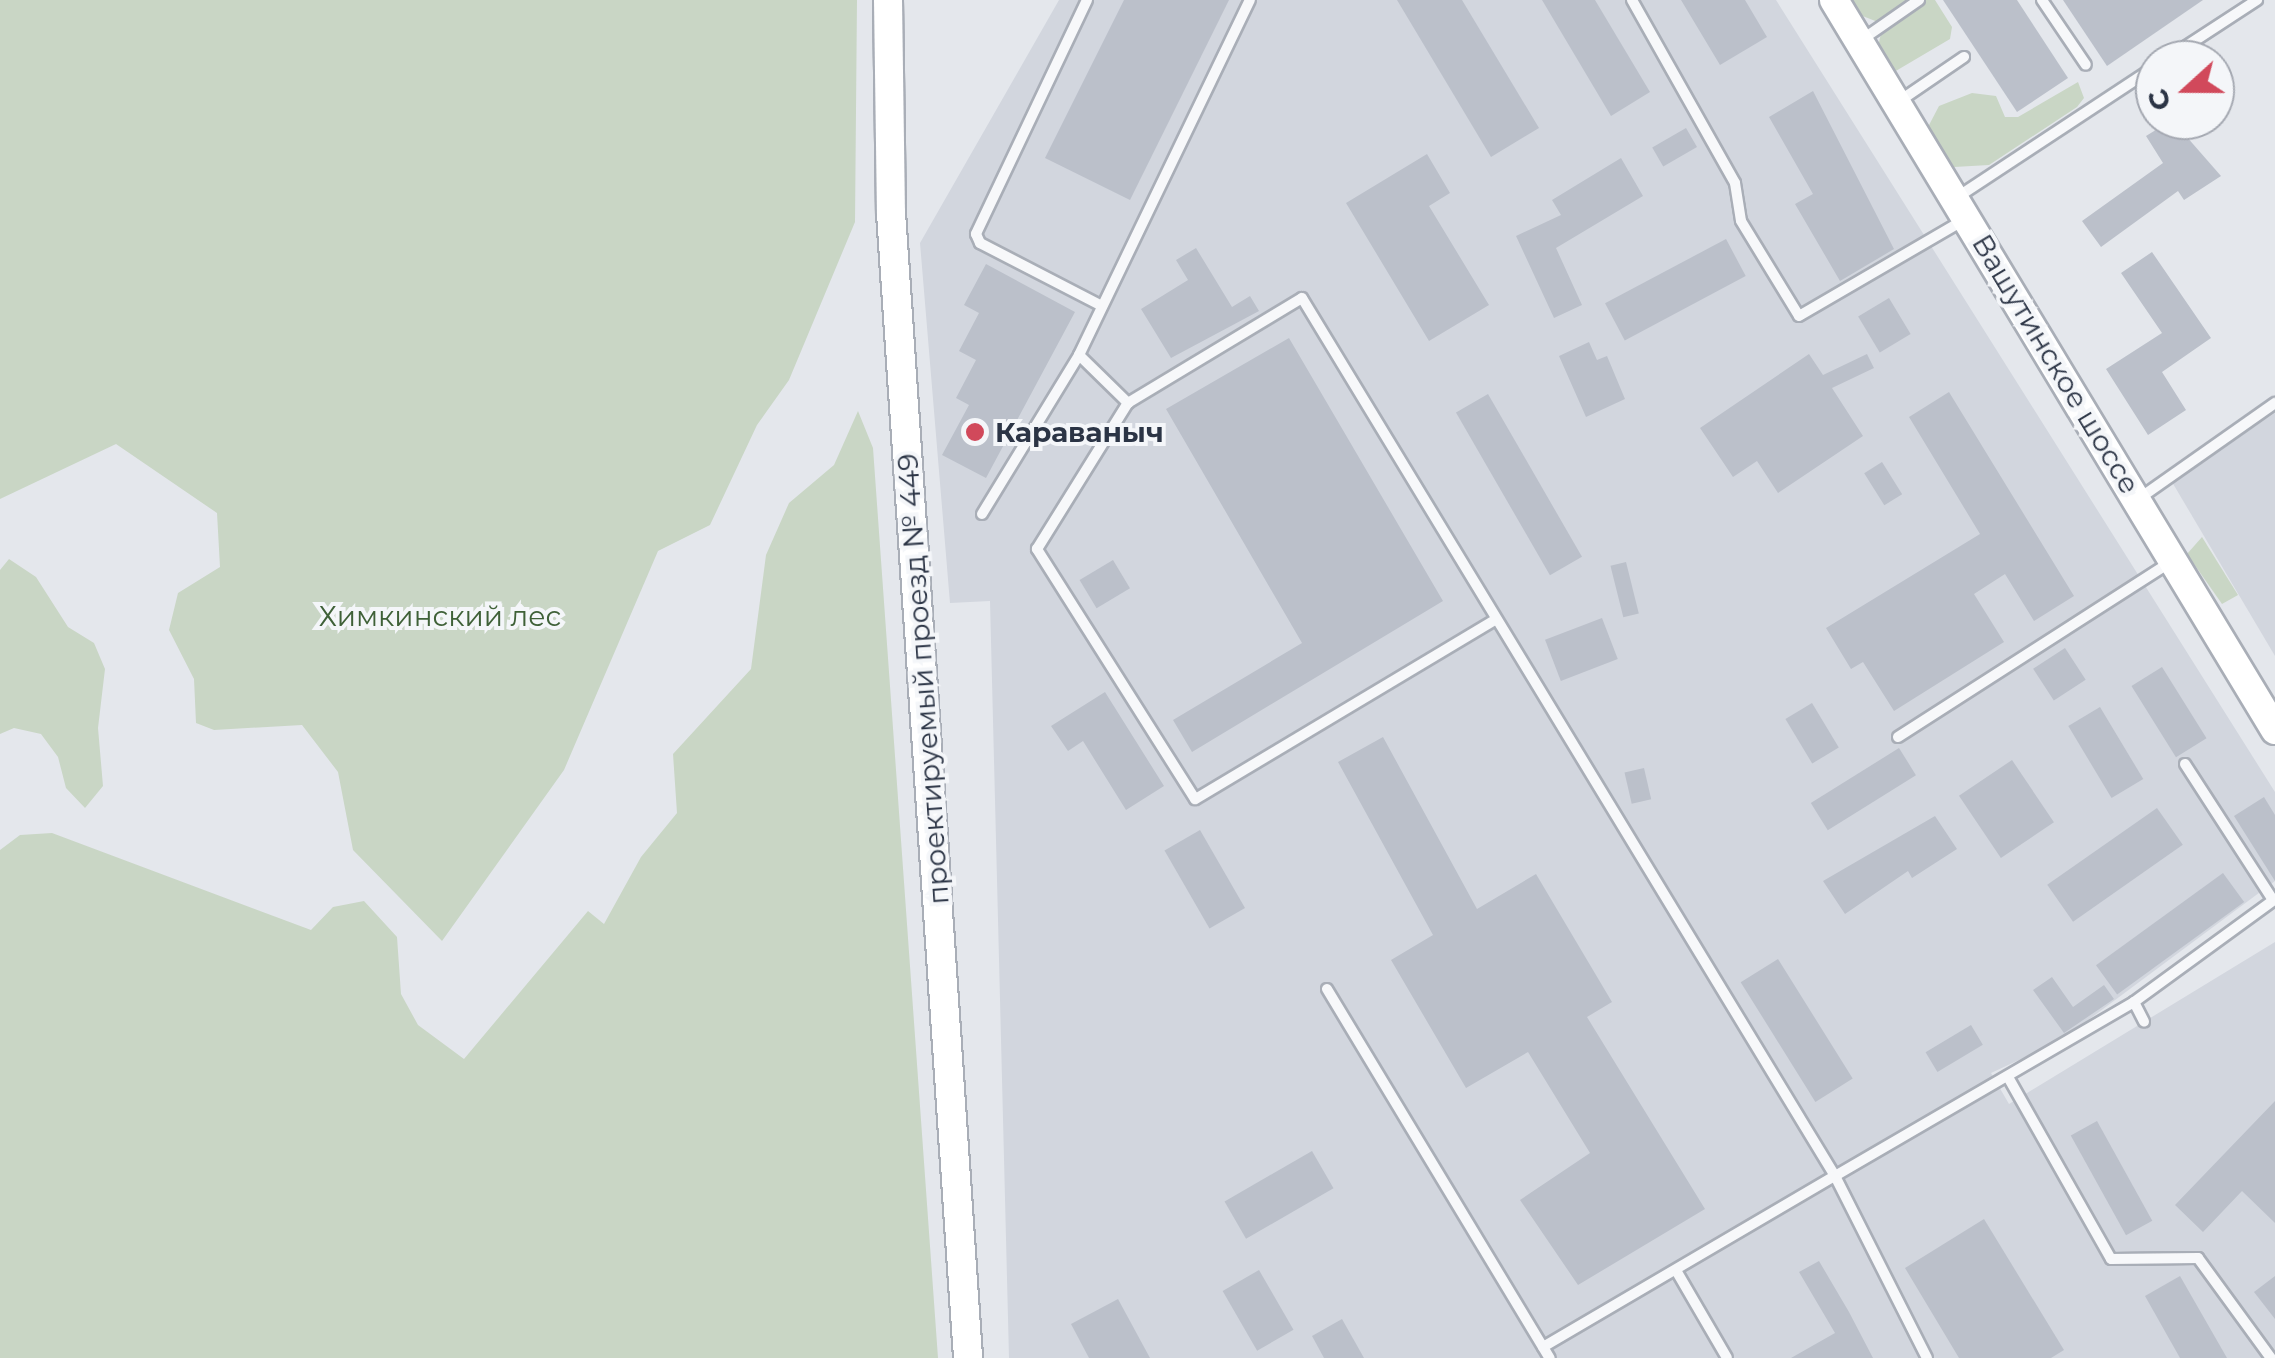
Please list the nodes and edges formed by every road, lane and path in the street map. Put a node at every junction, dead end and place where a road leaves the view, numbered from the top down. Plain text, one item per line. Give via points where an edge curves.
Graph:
1 (888, 0) edge
2 (1086, 0) edge
3 (1250, 0) edge
4 (1632, 0) edge
5 (1834, 0) edge
6 (1919, 0) edge
7 (2042, 0) edge
8 (2257, 0) edge
9 (2196, 40) edge
10 (1859, 42) junction
11 (1964, 57) dead end
12 (2086, 65) dead end
13 (2135, 82) edge
14 (1897, 103) junction
15 (1961, 208) junction
16 (1102, 306) junction
17 (1078, 355) junction
18 (1128, 402) junction
19 (2275, 404) edge
20 (2137, 500) junction
21 (982, 514) dead end
22 (2172, 561) junction
23 (1492, 621) junction
24 (2275, 730) edge
25 (1898, 737) dead end
26 (2186, 764) dead end
27 (2274, 900) edge
28 (1327, 989) dead end
29 (2134, 1002) junction
30 (2144, 1022) dead end
31 (2008, 1077) junction
32 (1835, 1176) junction
33 (1677, 1272) junction
34 (1543, 1347) junction
35 (968, 1358) edge
36 (1550, 1358) edge
37 (1727, 1358) edge
38 (1927, 1358) edge
39 (2271, 1358) edge

1 - 35 street, проектируемый проезд № 449 via 891,213
2 - 16 lane via 976,234 980,243
3 - 16 lane
4 - 15 lane via 1736,183 1741,220 1799,316
5 - 10 street, Вашутинское шоссе
6 - 10 lane
7 - 12 lane
8 - 9 lane
10 - 14 street, Вашутинское шоссе
11 - 14 lane
13 - 15 lane
14 - 15 street, Вашутинское шоссе
15 - 20 street, Вашутинское шоссе
16 - 17 lane
17 - 18 lane
17 - 21 lane
18 - 23 lane via 1302,298
18 - 23 lane via 1037,549 1195,799
19 - 20 lane
20 - 22 street, Вашутинское шоссе
22 - 24 street, Вашутинское шоссе
22 - 25 lane
23 - 32 lane
26 - 27 lane
27 - 29 lane
28 - 34 lane
29 - 30 lane
29 - 31 lane
31 - 32 lane
31 - 39 lane via 2111,1259 2198,1258
32 - 33 lane
32 - 38 lane
33 - 34 lane
33 - 37 lane
34 - 36 lane

